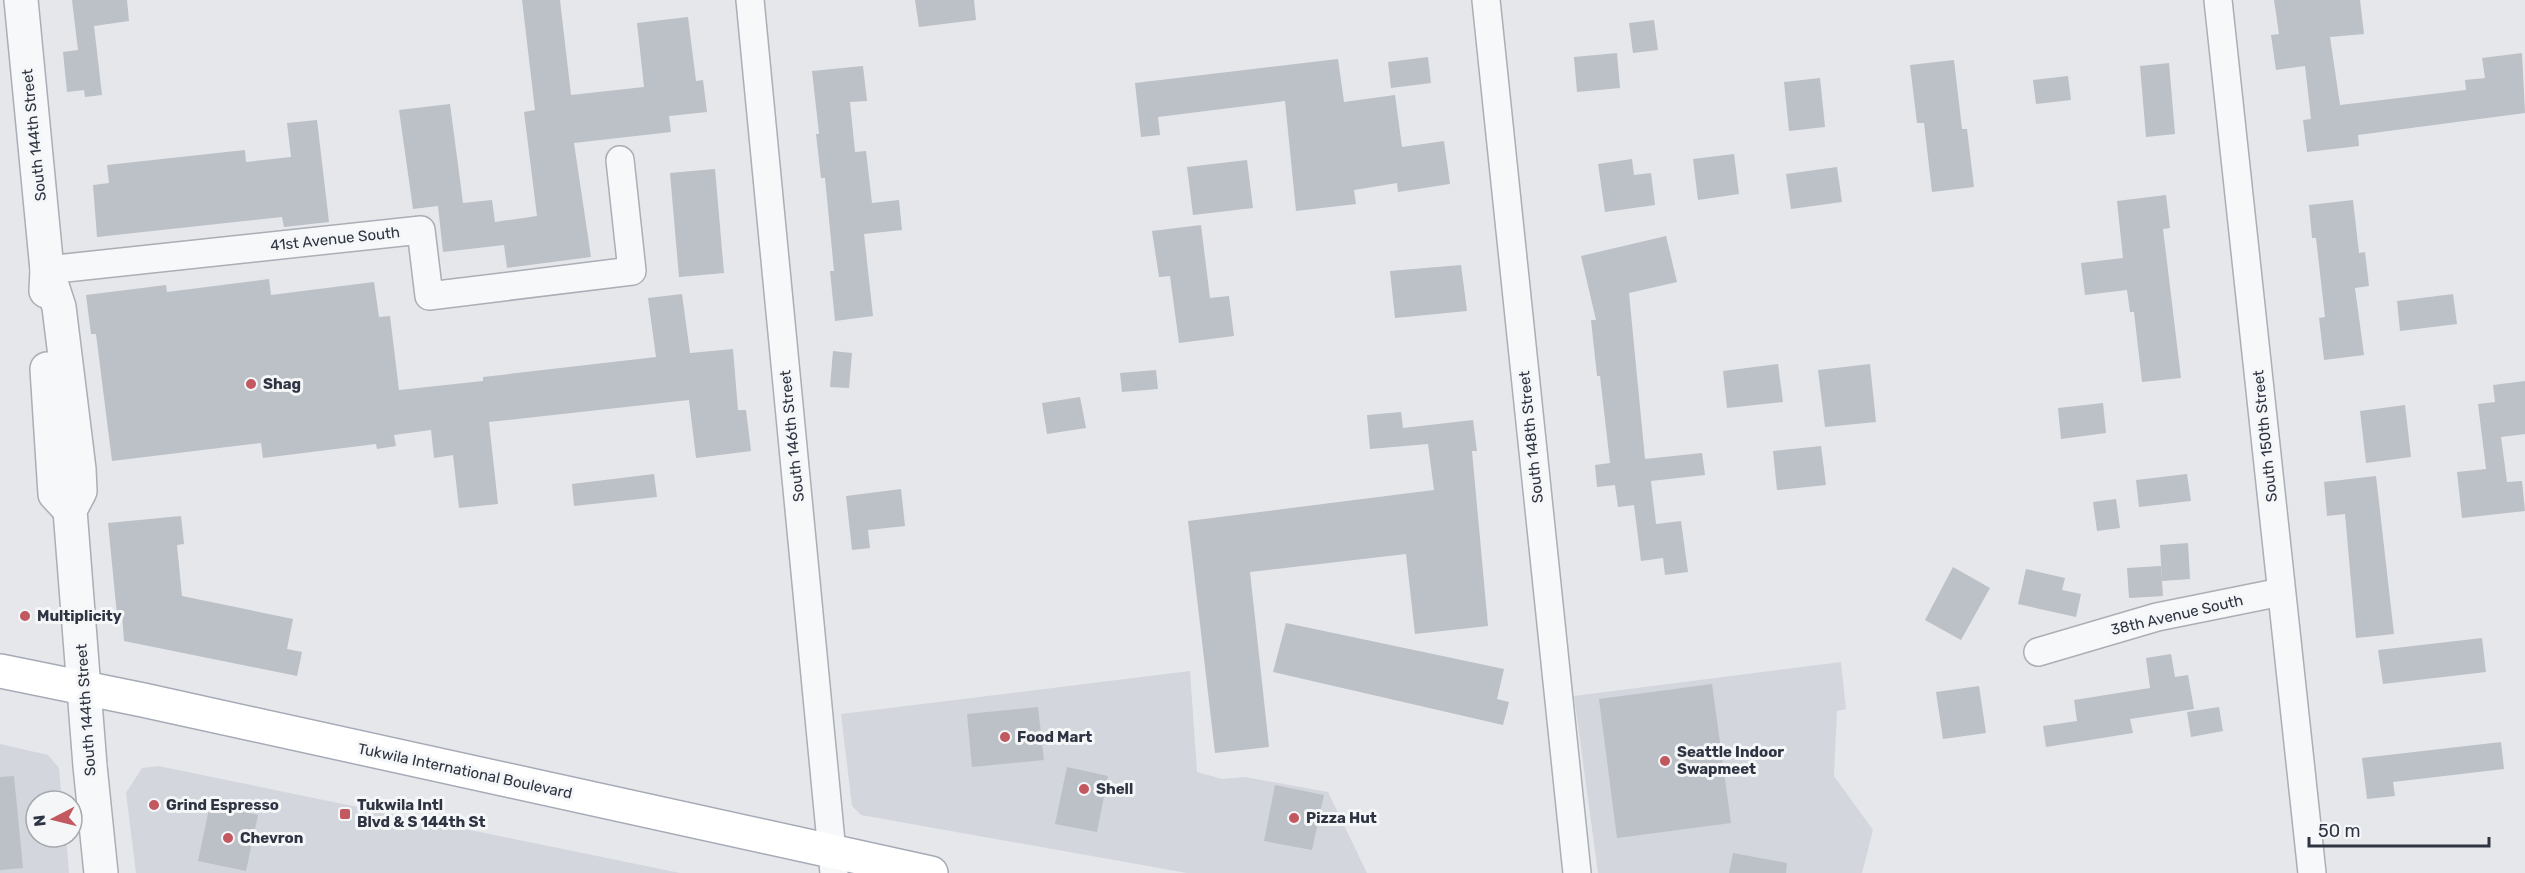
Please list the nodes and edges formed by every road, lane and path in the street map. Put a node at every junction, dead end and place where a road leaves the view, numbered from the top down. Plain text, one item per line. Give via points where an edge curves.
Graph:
1 (21, 0) edge
2 (750, 0) edge
3 (1486, 0) edge
4 (2218, 0) edge
5 (620, 160) dead end
6 (47, 270) junction
7 (2281, 592) junction
8 (2038, 652) dead end
9 (0, 671) edge
10 (84, 687) junction
11 (833, 862) edge
12 (101, 873) edge
13 (931, 873) edge
14 (1577, 873) edge
15 (2312, 873) edge

1 - 6 street, South 144th Street
2 - 11 street, South 146th Street
3 - 14 street, South 148th Street
4 - 7 street, South 150th Street
5 - 6 street, 41st Avenue South via 632,271 429,296 421,230
6 - 10 street, South 144th Street via 59,308 79,469 80,490 70,510
7 - 8 street, 38th Avenue South via 2157,617
7 - 15 street, South 150th Street
9 - 10 main road, Tukwila International Boulevard
10 - 11 main road, Tukwila International Boulevard
10 - 12 street, South 144th Street
11 - 13 main road, Tukwila International Boulevard

